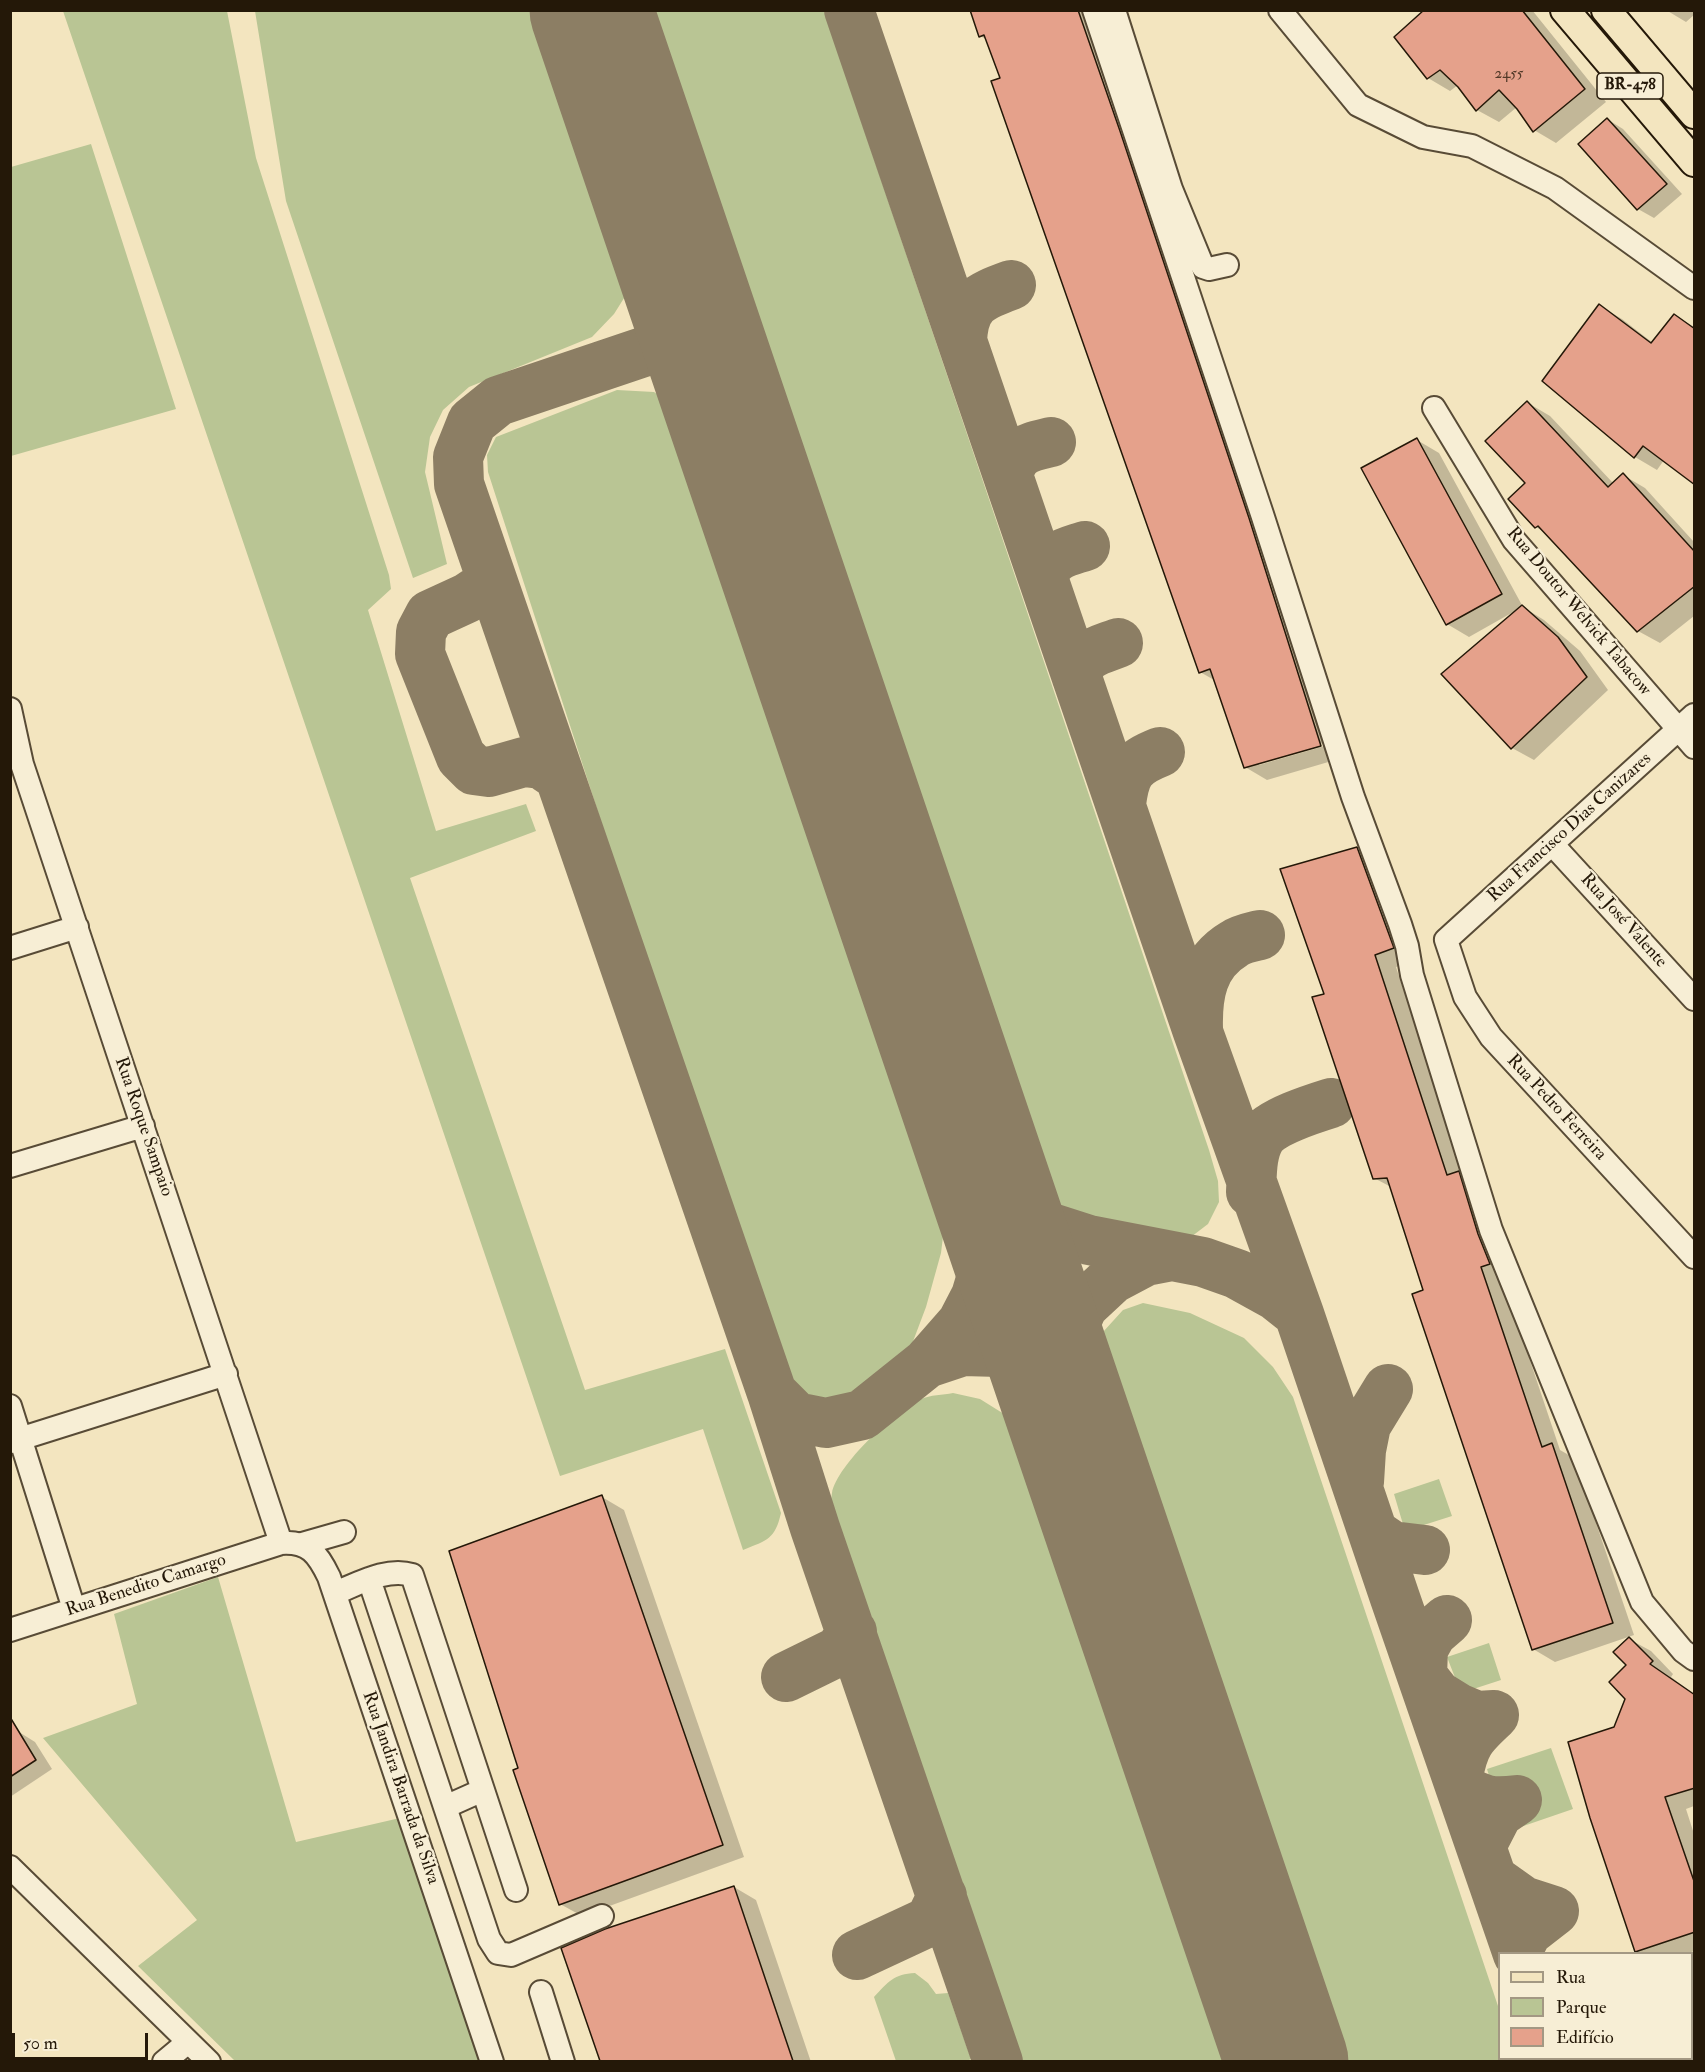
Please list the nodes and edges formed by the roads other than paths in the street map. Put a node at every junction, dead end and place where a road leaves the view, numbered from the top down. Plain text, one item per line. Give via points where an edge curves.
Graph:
1 (1094, 10) edge
2 (1114, 10) edge
3 (1280, 10) edge
4 (1565, 10) edge
5 (1572, 10) edge
6 (1593, 10) edge
7 (1606, 10) edge
8 (1682, 86) edge
9 (1695, 114) edge
10 (1695, 130) edge
11 (1695, 155) edge
12 (1695, 162) edge
13 (1227, 265) dead end
14 (1695, 288) edge
15 (1434, 408) dead end
16 (10, 709) edge
17 (1686, 723) edge
18 (1695, 747) edge
19 (1552, 844) junction
20 (77, 927) junction
21 (1446, 940) joint
22 (10, 948) edge
23 (1695, 999) edge
24 (143, 1126) junction
25 (10, 1166) edge
26 (1695, 1257) edge
27 (226, 1374) junction
28 (10, 1406) edge
29 (16, 1440) edge
30 (344, 1532) dead end
31 (291, 1544) junction
32 (369, 1579) junction
33 (335, 1593) junction
34 (74, 1609) junction
35 (10, 1630) edge
36 (1695, 1659) edge
37 (483, 1790) junction
38 (445, 1807) junction
39 (10, 1867) edge
40 (516, 1890) dead end
41 (602, 1916) dead end
42 (541, 1992) dead end
43 (189, 2042) junction
44 (164, 2061) edge
45 (209, 2061) edge
46 (492, 2061) edge
47 (563, 2061) edge

1 - 36 street via 1353,797 1400,924 1412,975 1491,1230 1642,1602
2 - 13 street via 1171,189 1203,267
3 - 14 street via 1358,105 1424,137 1472,146 1555,188
4 - 12 main road, BR-478
5 - 11 street
6 - 10 street
7 - 8 main road, BR-478
8 - 9 main road, BR-478
15 - 17 street, Rua Doutor Welvick Tabacow via 1514,540
16 - 20 street, Rua Roque Sampaio via 22,764
17 - 18 street, Rua Doutor Welvick Tabacow
17 - 19 street, Rua Francisco Dias Canizares
19 - 21 street, Rua Francisco Dias Canizares
19 - 23 street, Rua José Valente
20 - 22 street
20 - 24 street, Rua Roque Sampaio
21 - 26 street, Rua Pedro Ferreira via 1465,997 1491,1037
24 - 25 street
24 - 27 street, Rua Roque Sampaio
27 - 29 street
27 - 31 street, Rua Roque Sampaio
28 - 29 street
29 - 34 street
30 - 31 street, Rua Benedito Camargo
31 - 33 street, Rua Jandira Barrada da Silva via 319,1557
31 - 34 street, Rua Benedito Camargo
32 - 33 street
32 - 37 street via 400,1571 412,1575
32 - 38 street
33 - 46 street, Rua Jandira Barrada da Silva
34 - 35 street, Rua Benedito Camargo
37 - 38 street
37 - 40 street
38 - 41 street via 489,1939 498,1953 511,1955
39 - 43 street
42 - 47 street
43 - 44 street
43 - 45 street

